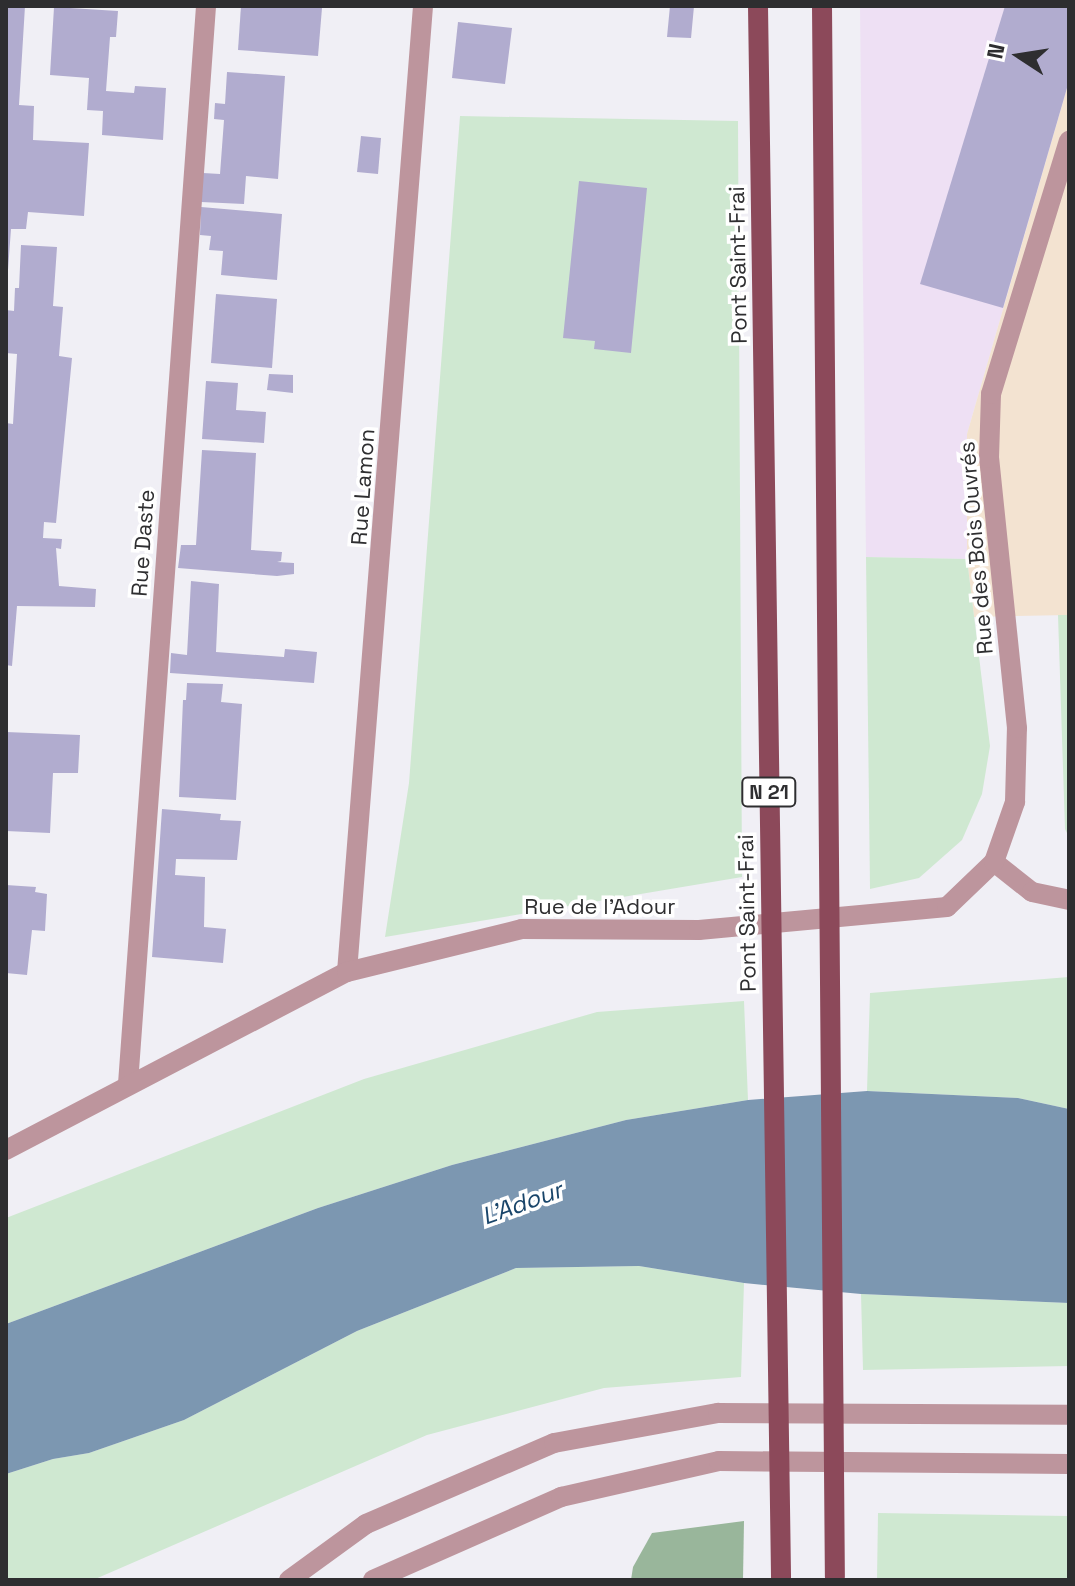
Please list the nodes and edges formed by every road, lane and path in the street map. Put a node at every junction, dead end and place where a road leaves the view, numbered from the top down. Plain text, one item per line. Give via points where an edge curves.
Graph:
1 (206, 6) edge
2 (423, 6) edge
3 (758, 6) edge
4 (822, 6) edge
5 (1069, 141) edge
6 (994, 862) junction
7 (1069, 900) edge
8 (347, 972) junction
9 (128, 1084) junction
10 (6, 1150) edge
11 (1069, 1415) edge
12 (1069, 1464) edge
13 (835, 1577) dead end
14 (781, 1578) edge
15 (289, 1580) edge
16 (373, 1580) edge

1 - 9 street, Rue Daste
2 - 8 street, Rue Lamon
3 - 14 main road, Pont Saint-Frai / N 21, bridge
4 - 13 main road, N 21, bridge
5 - 6 street, Rue des Bois Ouvrés via 991,394 989,458 1017,728 1015,802
6 - 7 street via 1032,892
6 - 8 street, Rue de l'Adour via 947,907 699,930 522,929
8 - 9 street, Rue de l'Adour
9 - 10 street, Rue de l'Adour
11 - 15 street via 718,1413 554,1443 366,1524
12 - 16 street via 719,1461 561,1497

